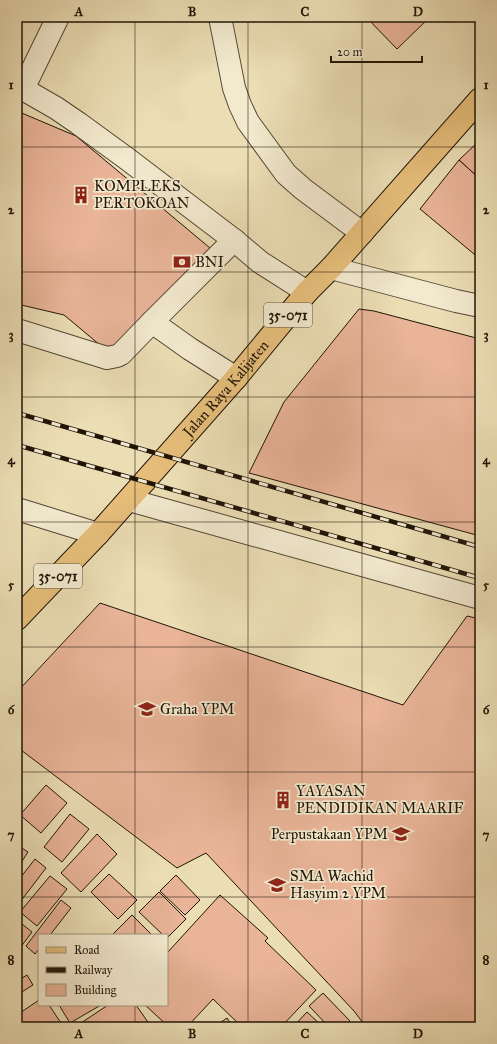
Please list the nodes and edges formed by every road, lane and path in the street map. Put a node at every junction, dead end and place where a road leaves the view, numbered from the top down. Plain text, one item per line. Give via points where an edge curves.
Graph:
1 (58, 17) edge
2 (220, 17) edge
3 (20, 88) edge
4 (480, 99) edge
5 (362, 233) junction
6 (234, 240) junction
7 (331, 268) junction
8 (307, 292) junction
9 (480, 306) edge
10 (152, 322) junction
11 (17, 330) edge
12 (236, 378) junction
13 (129, 500) junction
14 (17, 510) edge
15 (98, 534) junction
16 (480, 598) edge
17 (17, 619) edge

1 - 3 street
2 - 5 street via 234,88 248,122 286,174
3 - 6 street via 78,123
4 - 5 main road, Jalan Raya Kalijaten / 35-071
5 - 7 main road, Jalan Raya Kalijaten / 35-071
6 - 8 street via 260,262
6 - 10 street
7 - 8 main road, Jalan Raya Kalijaten / 35-071
7 - 9 street
8 - 12 main road, Jalan Raya Kalijaten / 35-071
10 - 11 street via 121,354 112,358
10 - 12 street
12 - 13 main road, Jalan Raya Kalijaten / 35-071
13 - 15 main road, Jalan Raya Kalijaten / 35-071
13 - 16 street
14 - 15 street
15 - 17 main road, 35-071

